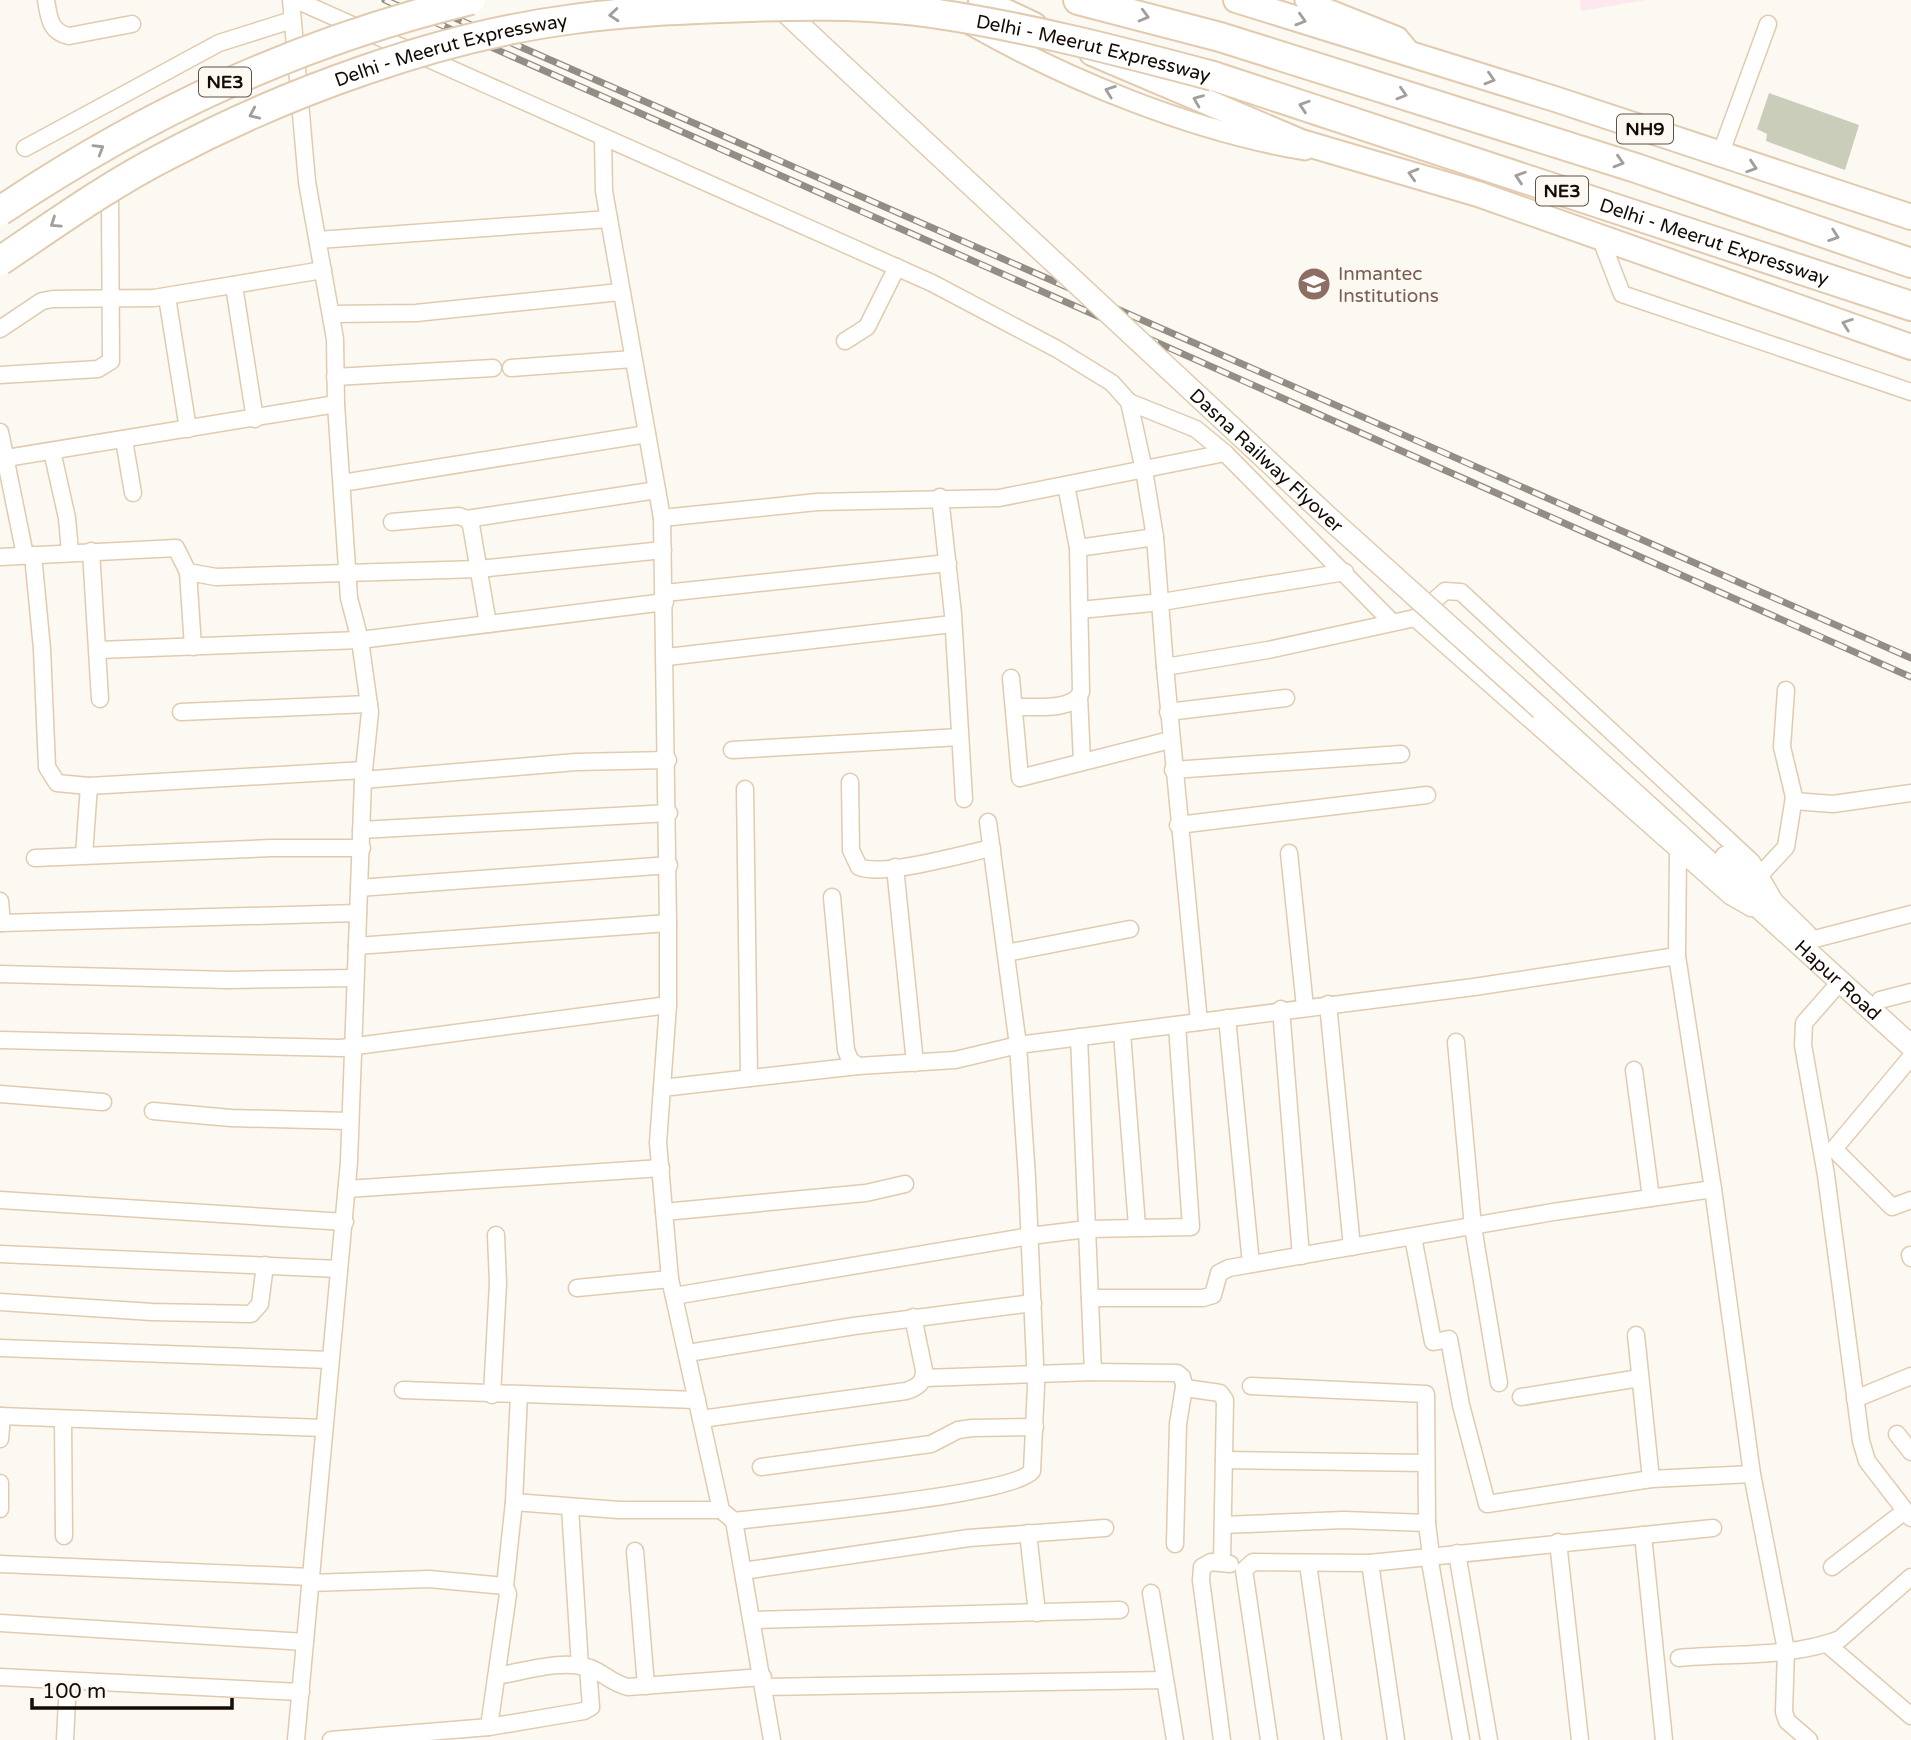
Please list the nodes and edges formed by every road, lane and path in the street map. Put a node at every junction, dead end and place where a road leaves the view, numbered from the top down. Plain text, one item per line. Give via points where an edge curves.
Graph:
1 (46, 0) edge
2 (290, 0) edge
3 (296, 0) edge
4 (471, 0) edge
5 (774, 0) edge
6 (794, 0) edge
7 (926, 0) edge
8 (981, 0) edge
9 (1077, 0) edge
10 (1236, 0) edge
11 (1305, 0) edge
12 (292, 20) junction
13 (132, 24) dead end
14 (1768, 24) dead end
15 (1413, 55) junction
16 (603, 137) junction
17 (25, 148) dead end
18 (1720, 155) junction
19 (1364, 160) junction
20 (110, 201) dead end
21 (0, 211) edge
22 (1911, 217) edge
23 (608, 219) junction
24 (1600, 237) junction
25 (317, 240) junction
26 (0, 261) edge
27 (1911, 263) edge
28 (897, 267) junction
29 (323, 270) junction
30 (234, 286) junction
31 (620, 292) junction
32 (167, 297) junction
33 (110, 298) junction
34 (1911, 306) edge
35 (331, 314) junction
36 (0, 329) edge
37 (845, 341) dead end
38 (1911, 347) edge
39 (633, 359) junction
40 (493, 368) dead end
41 (511, 368) dead end
42 (0, 375) edge
43 (335, 377) junction
44 (1911, 392) edge
45 (1129, 402) junction
46 (336, 404) junction
47 (255, 419) junction
48 (188, 429) junction
49 (0, 432) edge
50 (647, 433) junction
51 (124, 440) junction
52 (52, 451) junction
53 (1225, 453) junction
54 (2, 458) edge
55 (1144, 470) junction
56 (342, 483) junction
57 (1066, 485) junction
58 (657, 491) junction
59 (133, 494) dead end
60 (940, 497) junction
61 (662, 518) junction
62 (467, 519) junction
63 (392, 522) dead end
64 (1155, 537) junction
65 (1077, 548) junction
66 (663, 550) junction
67 (91, 551) junction
68 (70, 552) junction
69 (29, 555) junction
70 (0, 557) edge
71 (948, 564) junction
72 (478, 569) junction
73 (188, 572) junction
74 (1345, 572) junction
75 (347, 574) junction
76 (665, 598) junction
77 (1161, 602) junction
78 (1080, 610) junction
79 (1415, 618) junction
80 (1392, 622) junction
81 (488, 624) junction
82 (952, 624) junction
83 (360, 640) junction
84 (193, 647) junction
85 (98, 650) junction
86 (667, 657) junction
87 (1165, 667) junction
88 (1011, 678) dead end
89 (1786, 690) dead end
90 (1080, 696) junction
91 (1286, 698) dead end
92 (100, 699) dead end
93 (369, 704) junction
94 (1014, 706) junction
95 (181, 712) dead end
96 (1168, 712) junction
97 (960, 737) junction
98 (1170, 740) junction
99 (732, 750) dead end
100 (1401, 754) dead end
101 (668, 760) junction
102 (1082, 762) junction
103 (1173, 770) junction
104 (363, 775) junction
105 (850, 782) dead end
106 (89, 786) junction
107 (745, 789) dead end
108 (1911, 793) edge
109 (1427, 795) dead end
110 (964, 799) dead end
111 (1794, 801) junction
112 (669, 813) junction
113 (988, 822) dead end
114 (1178, 825) junction
115 (361, 830) junction
116 (362, 848) junction
117 (992, 848) junction
118 (1678, 852) junction
119 (1289, 853) dead end
120 (83, 855) junction
121 (35, 858) dead end
122 (668, 865) junction
123 (895, 867) junction
124 (1727, 867) junction
125 (1761, 874) junction
126 (359, 888) junction
127 (832, 897) dead end
128 (0, 901) edge
129 (1770, 909) junction
130 (358, 914) junction
131 (1911, 914) edge
132 (1, 923) edge
133 (668, 923) junction
134 (1130, 929) dead end
135 (1811, 940) junction
136 (356, 946) junction
137 (1006, 953) junction
138 (1677, 956) junction
139 (0, 974) edge
140 (355, 978) junction
141 (1840, 982) junction
142 (1911, 992) edge
143 (1880, 1000) junction
144 (1328, 1004) junction
145 (668, 1005) junction
146 (1305, 1007) junction
147 (1281, 1009) junction
148 (1227, 1018) junction
149 (1199, 1021) junction
150 (1177, 1025) junction
151 (1911, 1027) edge
152 (1122, 1033) junction
153 (1079, 1037) junction
154 (0, 1040) edge
155 (1456, 1042) dead end
156 (1018, 1045) junction
157 (352, 1046) junction
158 (1911, 1046) edge
159 (1911, 1057) edge
160 (915, 1063) junction
161 (858, 1066) junction
162 (1634, 1070) dead end
163 (749, 1078) junction
164 (662, 1088) junction
165 (0, 1094) edge
166 (103, 1102) dead end
167 (153, 1111) dead end
168 (349, 1121) junction
169 (660, 1168) junction
170 (905, 1184) dead end
171 (347, 1189) junction
172 (1713, 1189) junction
173 (1651, 1198) junction
174 (0, 1200) edge
175 (1911, 1200) edge
176 (664, 1212) junction
177 (345, 1222) junction
178 (1137, 1226) junction
179 (1473, 1227) junction
180 (1087, 1228) junction
181 (496, 1236) dead end
182 (1030, 1236) junction
183 (1413, 1237) junction
184 (1352, 1247) junction
185 (0, 1254) edge
186 (1301, 1256) junction
187 (1251, 1264) junction
188 (265, 1265) junction
189 (339, 1269) junction
190 (670, 1279) junction
191 (577, 1288) dead end
192 (674, 1296) junction
193 (1090, 1298) junction
194 (0, 1302) edge
195 (1032, 1303) junction
196 (914, 1317) junction
197 (1636, 1335) dead end
198 (0, 1348) edge
199 (688, 1353) junction
200 (330, 1360) junction
201 (1093, 1372) junction
202 (1036, 1375) junction
203 (1911, 1376) edge
204 (924, 1378) junction
205 (1640, 1378) junction
206 (1499, 1382) dead end
207 (1251, 1385) dead end
208 (1184, 1387) junction
209 (403, 1390) dead end
210 (492, 1395) junction
211 (519, 1395) junction
212 (1521, 1396) dead end
213 (697, 1399) junction
214 (1855, 1399) junction
215 (1, 1416) edge
216 (63, 1419) junction
217 (701, 1419) junction
218 (1035, 1427) junction
219 (324, 1428) junction
220 (1897, 1434) dead end
221 (0, 1439) edge
222 (1911, 1452) edge
223 (1224, 1460) junction
224 (1426, 1463) junction
225 (761, 1467) dead end
226 (1752, 1474) junction
227 (1651, 1479) junction
228 (0, 1483) edge
229 (514, 1502) junction
230 (570, 1507) junction
231 (0, 1508) edge
232 (720, 1510) junction
233 (1908, 1515) edge
234 (734, 1521) junction
235 (1427, 1523) junction
236 (1223, 1525) junction
237 (1105, 1528) dead end
238 (1713, 1528) dead end
239 (1028, 1533) junction
240 (1643, 1535) junction
241 (64, 1536) dead end
242 (1558, 1542) junction
243 (1175, 1544) dead end
244 (635, 1551) dead end
245 (1457, 1553) junction
246 (1430, 1556) junction
247 (1222, 1563) junction
248 (1370, 1563) junction
249 (0, 1564) edge
250 (1308, 1564) junction
251 (1247, 1565) junction
252 (1832, 1567) dead end
253 (743, 1571) junction
254 (311, 1580) junction
255 (1909, 1581) edge
256 (505, 1586) junction
257 (1151, 1593) dead end
258 (1120, 1610) dead end
259 (1037, 1613) junction
260 (753, 1620) junction
261 (0, 1623) edge
262 (305, 1642) junction
263 (1827, 1644) junction
264 (1786, 1650) junction
265 (1679, 1658) dead end
266 (584, 1667) junction
267 (497, 1676) junction
268 (0, 1677) edge
269 (1165, 1680) junction
270 (68, 1681) junction
271 (763, 1682) junction
272 (646, 1686) junction
273 (301, 1692) junction
274 (1911, 1716) edge
275 (489, 1727) junction
276 (65, 1740) edge
277 (296, 1740) edge
278 (331, 1740) edge
279 (772, 1740) edge
280 (1175, 1740) edge
281 (1222, 1740) edge
282 (1269, 1740) edge
283 (1333, 1740) edge
284 (1396, 1740) edge
285 (1461, 1740) edge
286 (1489, 1740) edge
287 (1580, 1740) edge
288 (1664, 1740) edge
289 (1809, 1740) edge

1 - 13 street via 48,17 59,34
2 - 12 street
3 - 16 street
21 -> 4 highway, NE3, bridge via 132,130 225,82 393,19
5 - 124 main road, Dasna Railway Flyover, bridge via 1329,518
6 - 124 main road, Dasna Railway Flyover
19 -> 7 street via 1255,142 1093,85 1021,54
19 -> 8 highway via 1301,142 1154,82
9 -> 27 highway, NE3 via 1220,37 1636,168
10 -> 15 highway, NH9
11 - 15 street via 1398,37
12 - 17 street via 219,43
12 - 25 street
14 - 18 street
15 -> 18 highway, NH9
16 - 23 street
16 - 28 street
18 -> 22 highway, NH9
24 -> 19 highway
20 - 33 street
23 - 25 street
23 - 31 street
38 -> 24 highway
24 - 44 street via 1622,294
25 - 29 street
34 -> 26 highway, Delhi - Meerut Expressway / NE3, bridge via 1213,76 1099,45 937,13 882,8 751,6 574,19 434,49 262,110 168,155
28 - 37 street via 867,327
28 - 45 street via 1057,349 1112,383
29 - 30 street
29 - 35 street
30 - 32 street
30 - 47 street
31 - 35 street via 416,313
31 - 39 street
32 - 33 street
32 - 48 street
33 - 36 street via 42,301
33 - 42 street via 112,353 105,367
35 - 43 street
39 - 41 street
39 - 50 street
40 - 43 street
43 - 46 street
45 - 53 street via 1196,429
45 - 55 street
46 - 47 street
46 - 56 street
47 - 48 street
48 - 51 street
49 - 54 street
50 - 56 street
50 - 58 street
51 - 52 street
51 - 59 street
52 - 54 street
52 - 68 street
53 - 55 street
53 - 74 street
54 - 69 street
55 - 57 street
55 - 64 street
56 - 75 street
57 - 60 street via 999,498
57 - 65 street
58 - 61 street
58 - 62 street
60 - 61 street via 817,502
60 - 71 street
61 - 66 street
62 - 63 street
62 - 72 street
64 - 65 street
64 - 77 street
65 - 78 street
66 - 72 street
66 - 76 street
67 - 68 street
67 - 73 street via 176,548
67 - 85 street
68 - 69 street
69 - 70 street
69 - 106 street via 42,649 47,767 57,783
71 - 76 street
71 - 82 street
72 - 75 street
72 - 81 street
73 - 75 street via 216,577
73 - 84 street
74 - 77 street
74 - 80 street
75 - 83 street
76 - 81 street
76 - 86 street
77 - 78 street
77 - 87 street
78 - 90 street
79 - 80 street
79 - 118 street
79 - 125 street via 1445,591 1461,592
80 - 87 street
81 - 83 street
82 - 86 street
82 - 97 street
83 - 84 street
83 - 93 street
84 - 85 street
85 - 92 street
86 - 101 street
87 - 96 street
88 - 94 street
89 - 111 street via 1782,747
90 - 94 street via 1066,705
90 - 102 street
91 - 96 street
93 - 95 street
93 - 104 street
94 - 102 street via 1020,778
96 - 98 street
97 - 99 street
97 - 110 street
98 - 102 street
98 - 103 street
100 - 103 street
101 - 104 street
101 - 112 street
103 - 114 street
104 - 106 street
104 - 115 street
105 - 123 street via 855,860 869,871
106 - 120 street
107 - 163 street
108 - 111 street via 1833,804
109 - 114 street
111 - 125 street via 1786,847
112 - 115 street
112 - 122 street
113 - 117 street
114 - 149 street
115 - 116 street
116 - 120 street
116 - 126 street
117 - 123 street
117 - 137 street
118 - 129 street via 1730,896
118 - 138 street
119 - 146 street
120 - 121 street
122 - 126 street
122 - 133 street
123 - 160 street
124 - 129 main road, Dasna Railway Flyover
125 - 129 street
126 - 130 street
127 - 161 street via 846,1050
128 - 132 street
129 - 135 main road, Hapur Road
129 - 141 main road, Hapur Road
130 - 132 street
130 - 136 street
131 - 135 street
133 - 136 street
133 - 145 street
134 - 137 street
135 - 143 main road, Hapur Road
136 - 140 street
137 - 156 street
138 - 144 street
138 - 172 street
139 - 140 street
140 - 157 street
141 - 158 main road, Hapur Road
141 - 214 street via 1804,1023 1803,1045 1826,1175
142 - 143 street
143 - 151 main road, Hapur Road
144 - 146 street
144 - 184 street
145 - 157 street
145 - 164 street
146 - 147 street
147 - 148 street
147 - 186 street
148 - 149 street
148 - 187 street
149 - 150 street
150 - 152 street
150 - 178 street via 1191,1227
152 - 153 street
152 - 178 street
153 - 156 street
153 - 180 street
154 - 157 street
155 - 179 street
156 - 160 street via 955,1060
156 - 182 street
157 - 168 street
159 - 175 street via 1834,1149 1892,1207
160 - 161 street
161 - 163 street
162 - 173 street
163 - 164 street
164 - 169 street
165 - 166 street
167 - 168 street
168 - 171 street
169 - 171 street
169 - 176 street
170 - 176 street via 866,1193
171 - 177 street
172 - 173 street
172 - 226 street
173 - 179 street
174 - 177 street
176 - 190 street
177 - 189 street
178 - 180 street
179 - 183 street
179 - 206 street
180 - 182 street
180 - 193 street
181 - 210 street
182 - 192 street
182 - 195 street
183 - 184 street
183 - 227 street via 1433,1342 1449,1339 1487,1504
184 - 186 street
185 - 188 street
186 - 187 street
187 - 193 street via 1219,1273 1213,1294 1203,1298
188 - 189 street
188 - 194 street via 260,1304 251,1314
189 - 200 street
190 - 191 street
190 - 192 street
192 - 199 street
193 - 201 street
195 - 196 street
195 - 202 street
196 - 199 street
196 - 204 street
197 - 205 street
198 - 200 street
199 - 213 street
200 - 219 street
201 - 202 street
201 - 208 street via 1177,1373
202 - 204 street
202 - 218 street
203 - 214 street
204 - 217 street via 906,1391
205 - 212 street
205 - 227 street
207 - 224 street via 1426,1394
208 - 223 street via 1224,1398
208 - 243 street via 1178,1424
209 - 210 street
210 - 211 street
211 - 213 street
211 - 229 street
213 - 217 street
214 - 233 street via 1867,1461
215 - 216 street
215 - 221 street
216 - 219 street
216 - 241 street
217 - 232 street
218 - 225 street via 958,1430 931,1444
218 - 234 street via 1032,1471 1017,1482
219 - 254 street
220 - 222 street
223 - 224 street
223 - 236 street
224 - 235 street
226 - 227 street
226 - 264 street
228 - 231 street
229 - 230 street
229 - 256 street
230 - 232 street
230 - 266 street
232 - 234 street
233 - 252 street
234 - 253 street
235 - 236 street via 1345,1520
235 - 246 street
236 - 247 street
237 - 239 street
238 - 240 street
239 - 253 street
239 - 259 street
240 - 242 street
240 - 288 street
242 - 245 street
242 - 287 street
244 - 272 street
245 - 246 street
245 - 286 street
246 - 248 street
246 - 285 street
247 - 251 street
247 - 281 street via 1202,1567 1200,1580
248 - 250 street
248 - 284 street
249 - 254 street
250 - 251 street
250 - 283 street
251 - 282 street via 1244,1570
253 - 260 street
254 - 256 street via 429,1579
254 - 262 street
255 - 263 street via 1840,1639
256 - 267 street via 508,1594
257 - 269 street
258 - 259 street
259 - 260 street
260 - 271 street
261 - 262 street
262 - 273 street
263 - 264 street
263 - 274 street
264 - 265 street
264 - 289 street via 1784,1712 1787,1721
266 - 267 street via 558,1666
266 - 272 street via 610,1683
266 - 275 street via 591,1707
267 - 275 street
268 - 270 street
269 - 271 street
269 - 280 street
270 - 273 street
270 - 276 street
271 - 272 street
271 - 279 street
273 - 277 street
275 - 278 street

